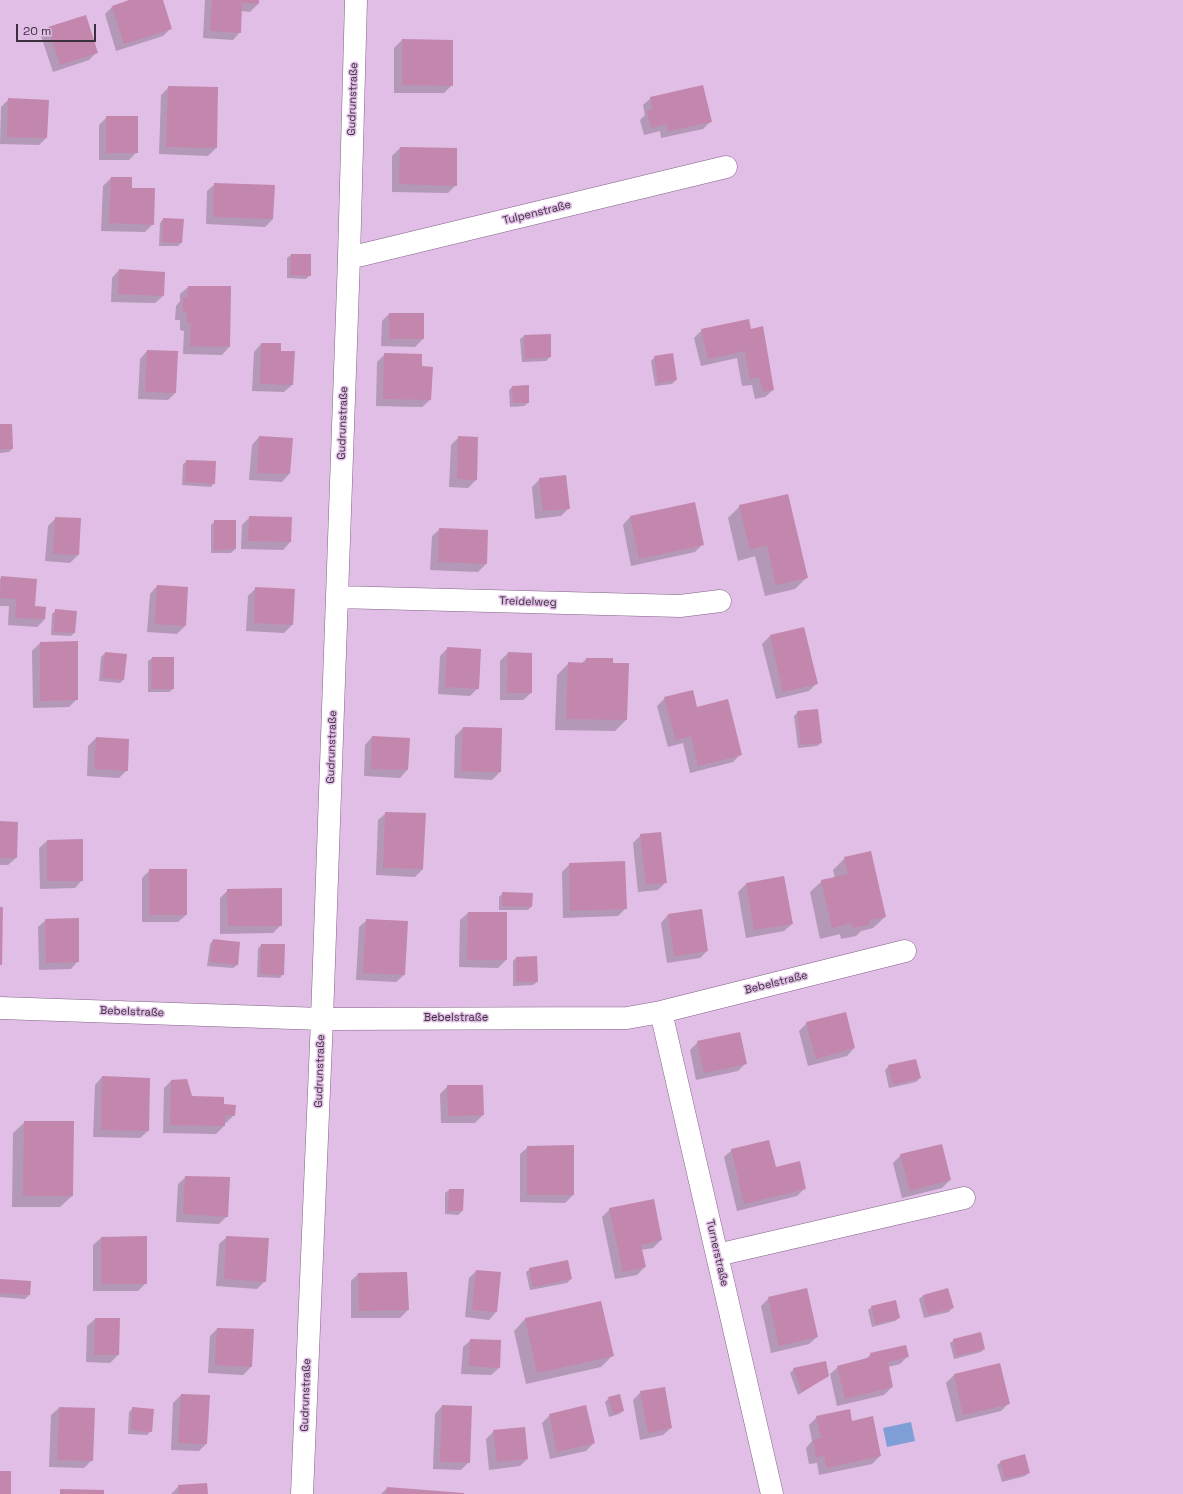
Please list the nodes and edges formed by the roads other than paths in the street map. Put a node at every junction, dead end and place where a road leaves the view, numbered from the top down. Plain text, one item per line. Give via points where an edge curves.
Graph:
1 (356, 0) edge
2 (726, 167) dead end
3 (349, 258) junction
4 (337, 597) junction
5 (720, 601) dead end
6 (905, 951) dead end
7 (0, 1008) edge
8 (661, 1012) junction
9 (322, 1019) junction
10 (964, 1198) dead end
11 (717, 1255) junction
12 (302, 1494) edge
13 (772, 1494) edge

1 - 3 street, Gudrunstraße
2 - 3 street, Tulpenstraße
3 - 4 street, Gudrunstraße
4 - 5 street, Treidelweg via 680,606
4 - 9 street, Gudrunstraße
6 - 8 street, Bebelstraße
7 - 9 street, Bebelstraße
8 - 9 street, Bebelstraße via 627,1018
8 - 11 street, Turnerstraße
9 - 12 street, Gudrunstraße
10 - 11 street
11 - 13 street, Turnerstraße

